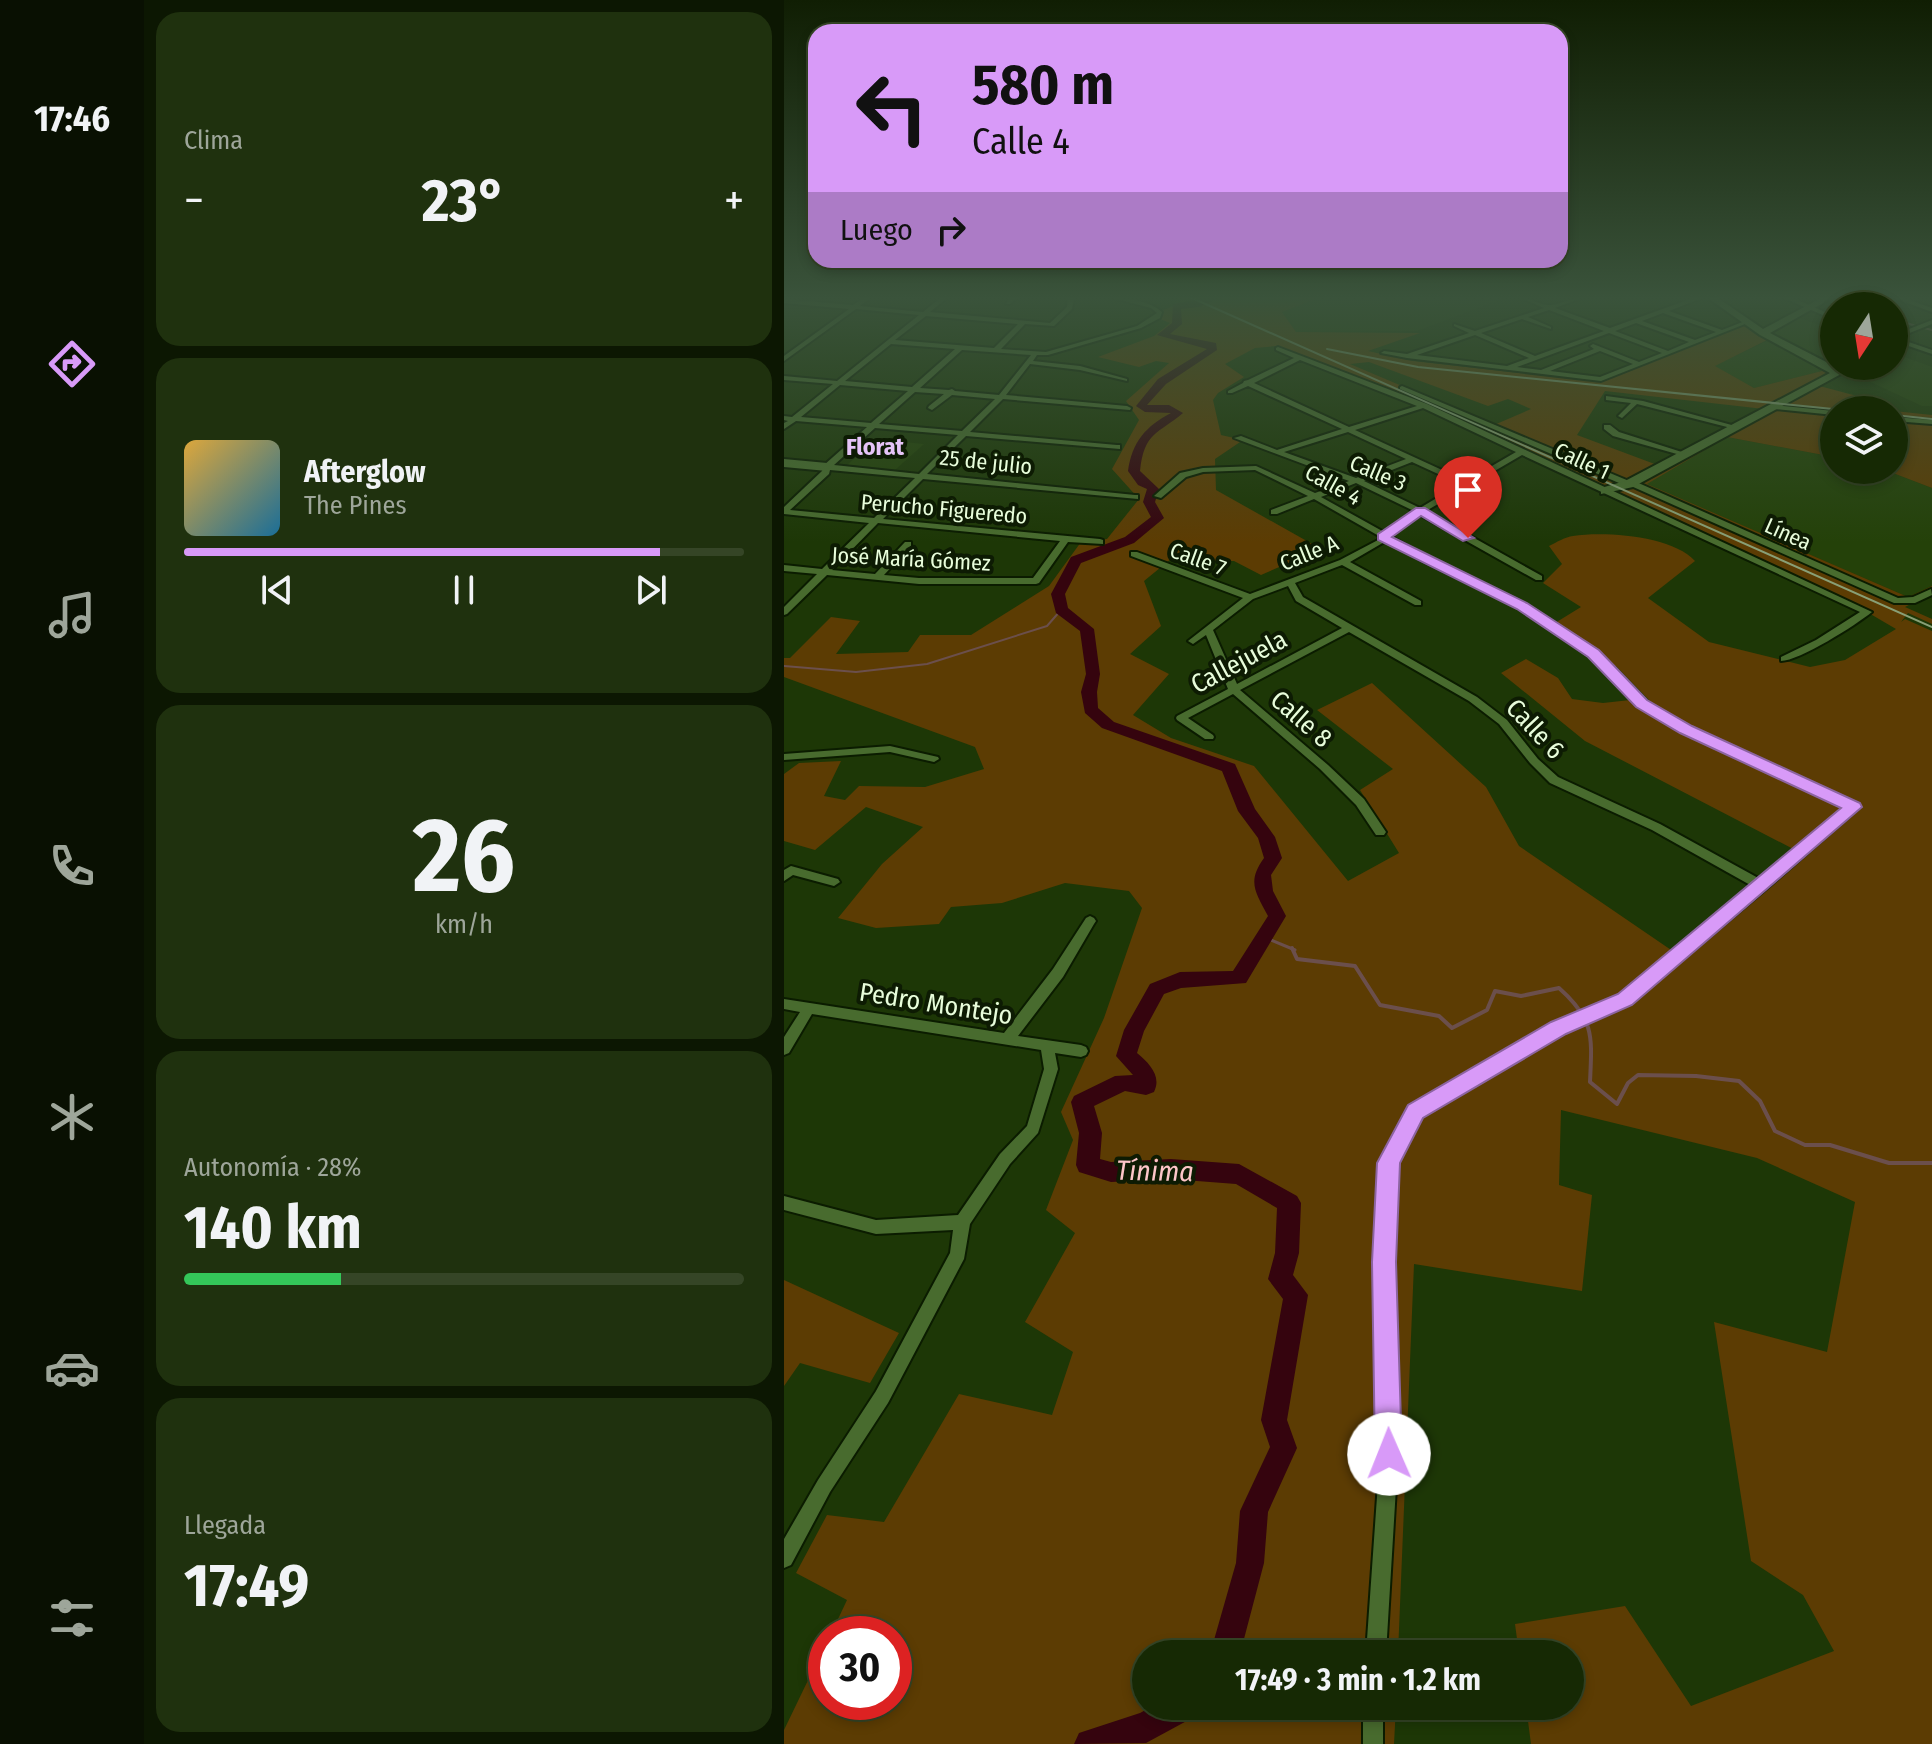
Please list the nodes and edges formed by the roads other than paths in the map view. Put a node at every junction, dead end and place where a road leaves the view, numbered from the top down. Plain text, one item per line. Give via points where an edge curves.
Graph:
1 (799, 379) edge
2 (843, 379) edge
3 (924, 379) edge
4 (1014, 379) edge
5 (1252, 379) edge
6 (1355, 379) edge
7 (1826, 379) edge
8 (1246, 382) junction
9 (838, 383) junction
10 (914, 388) junction
11 (1402, 388) dead end
12 (952, 391) junction
13 (1230, 392) dead end
14 (1003, 395) junction
15 (1609, 398) dead end
16 (1634, 404) junction
17 (1424, 406) junction
18 (1775, 407) junction
19 (932, 408) dead end
20 (1127, 408) dead end
21 (1820, 412) edge
22 (1622, 416) dead end
23 (784, 418) edge
24 (794, 419) junction
25 (1908, 420) edge
26 (1932, 422) edge
27 (873, 426) junction
28 (784, 427) edge
29 (1607, 427) dead end
30 (1735, 427) junction
31 (1350, 430) junction
32 (965, 432) junction
33 (1238, 438) dead end
34 (1117, 447) dead end
35 (1280, 451) junction
36 (1521, 452) junction
37 (1684, 454) junction
38 (1413, 459) junction
39 (784, 463) edge
40 (827, 467) junction
41 (921, 476) junction
42 (1354, 482) junction
43 (1466, 484) junction
44 (1630, 484) junction
45 (1605, 491) junction
46 (1158, 496) dead end
47 (1135, 497) dead end
48 (1316, 497) junction
49 (784, 511) edge
50 (1420, 511) junction
51 (1274, 512) dead end
52 (874, 521) junction
53 (1383, 537) junction
54 (1066, 539) junction
55 (1100, 542) dead end
56 (908, 544) dead end
57 (1134, 554) dead end
58 (1343, 562) junction
59 (784, 568) edge
60 (823, 572) junction
61 (876, 578) junction
62 (1539, 578) dead end
63 (1290, 582) junction
64 (1931, 592) edge
65 (1250, 597) junction
66 (1418, 603) dead end
67 (784, 612) edge
68 (1347, 629) junction
69 (1209, 631) junction
70 (1193, 641) dead end
71 (1784, 659) dead end
72 (1234, 690) junction
73 (1209, 737) dead end
74 (784, 757) edge
75 (934, 759) dead end
76 (1380, 832) dead end
77 (784, 877) edge
78 (834, 882) dead end
79 (1762, 886) junction
80 (1090, 921) dead end
81 (784, 1004) edge
82 (809, 1008) junction
83 (1008, 1039) junction
84 (1047, 1045) junction
85 (784, 1049) edge
86 (1081, 1051) dead end
87 (784, 1203) edge
88 (962, 1222) junction
89 (784, 1558) edge
90 (1377, 1640) edge
91 (1373, 1720) edge
92 (1373, 1744) edge

1 - 9 street
2 - 9 street
3 - 10 street
4 - 14 street
5 - 8 street
6 - 17 street, Calle 1
7 - 18 street
8 - 13 street
8 - 31 street
9 - 10 street
9 - 24 street
10 - 12 street
10 - 27 street
11 - 44 street, Línea
12 - 14 street
12 - 19 street
14 - 20 street
14 - 32 street
15 - 16 street
16 - 22 street
16 - 30 street
17 - 31 street
17 - 36 street, Calle 1
18 - 21 street
18 - 30 street
23 - 24 street
24 - 27 street
24 - 28 street
25 - 26 street
27 - 32 street
27 - 40 street
29 - 37 street
30 - 37 street
31 - 35 street
31 - 38 street
32 - 34 street
32 - 41 street
33 - 35 street, Calle 3
35 - 42 street, Calle 3
36 - 43 street, Calle A
36 - 45 street, Calle 1
37 - 44 street
38 - 42 street
38 - 43 street
39 - 40 street, 25 de julio
40 - 41 street, 25 de julio
40 - 49 street
41 - 47 street, 25 de julio
41 - 52 street
42 - 48 street
42 - 50 street, Calle 3
43 - 50 street, Calle A
44 - 45 street
44 - 64 street, Línea via 1897,601
45 - 71 street, Calle 1 via 1867,612
46 - 48 street, Calle 4 via 1183,475 1240,467 1256,468
48 - 51 street
48 - 53 street, Calle 4
49 - 52 street, Perucho Figueredo
50 - 53 street, Calle A
50 - 62 street, Calle 3
52 - 54 street, Perucho Figueredo
52 - 60 street
53 - 58 street, Calle A
53 - 79 street, Calle 4 via 1522,606 1594,654 1642,704 1686,730 1854,807
54 - 55 street, Perucho Figueredo
54 - 61 street, José María Gómez via 1036,581
56 - 61 street
57 - 65 street, Calle 7
58 - 63 street, Calle A
58 - 66 street
59 - 60 street, José María Gómez
60 - 61 street, José María Gómez
60 - 67 street
63 - 65 street, Calle A
63 - 68 street, Calle 6 via 1299,599
65 - 69 street, Calle A
68 - 72 street, Callejuela
68 - 79 street, Calle 6 via 1473,699 1503,722 1554,780 1656,827
69 - 70 street, Calle A
69 - 72 street, Calle 8
72 - 73 street, Callejuela via 1181,718
72 - 76 street, Calle 8 via 1360,802
74 - 75 street via 890,749
77 - 78 street via 791,870
79 - 90 street via 1625,1000 1558,1028 1415,1111 1389,1163 1384,1262 1389,1454
80 - 83 street
81 - 82 street, Pedro Montejo
82 - 83 street, Pedro Montejo
82 - 85 street
83 - 84 street, Pedro Montejo
84 - 86 street, Pedro Montejo
84 - 88 street via 1051,1069 1033,1129 992,1176
87 - 88 street via 876,1227
88 - 89 street via 958,1254 882,1397
91 - 92 street

